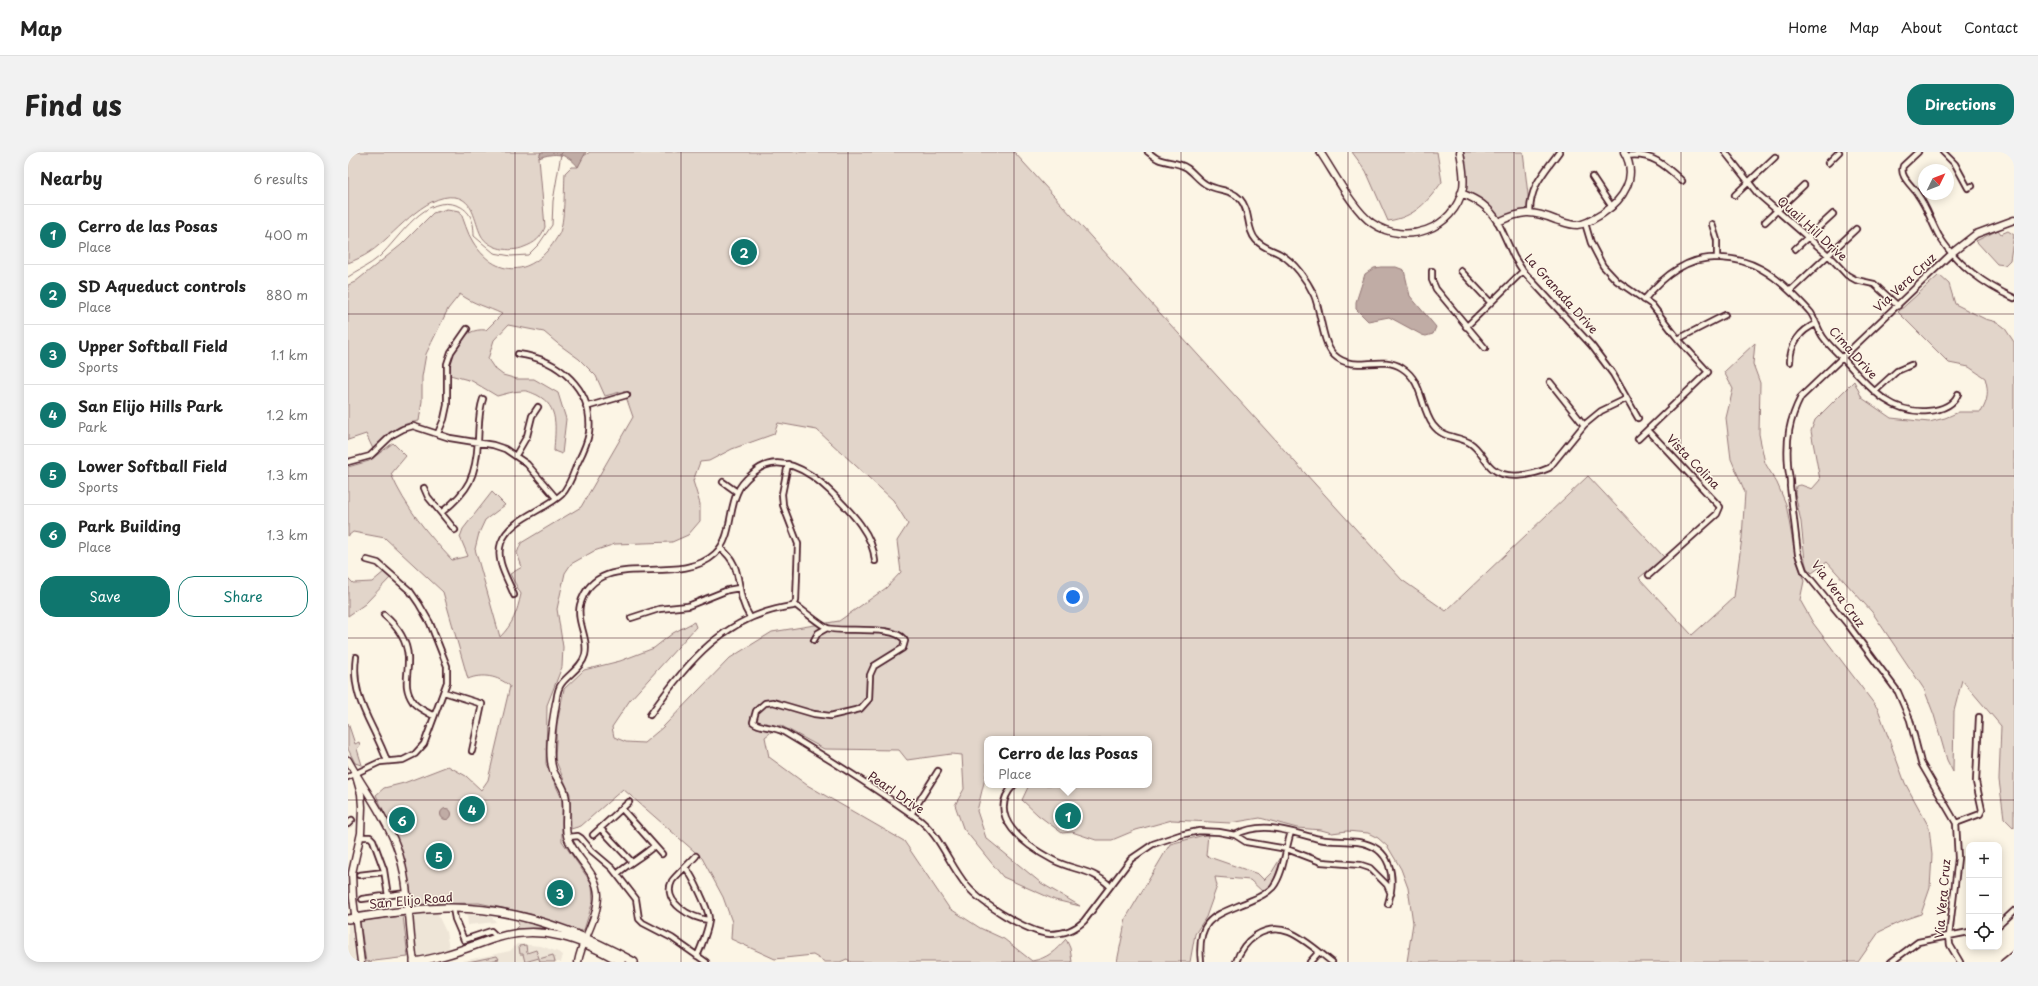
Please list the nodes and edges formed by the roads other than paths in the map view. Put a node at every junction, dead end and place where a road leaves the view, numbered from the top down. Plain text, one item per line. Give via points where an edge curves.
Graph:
1 (1148, 152) edge
2 (1320, 152) edge
3 (1460, 152) edge
4 (1559, 152) edge
5 (1725, 152) edge
6 (1735, 152) edge
7 (1839, 152) edge
8 (1918, 152) edge
9 (1943, 152) edge
10 (1625, 154) edge
11 (1731, 157) junction
12 (1776, 157) dead end
13 (1828, 163) dead end
14 (1592, 177) dead end
15 (1682, 181) dead end
16 (1748, 182) junction
17 (1804, 185) dead end
18 (1972, 186) dead end
19 (1461, 192) junction
20 (1735, 195) dead end
21 (1612, 207) junction
22 (1777, 210) junction
23 (1530, 212) junction
24 (1833, 214) dead end
25 (2014, 220) edge
26 (1498, 222) junction
27 (1765, 222) dead end
28 (1585, 223) junction
29 (1712, 224) dead end
30 (1856, 229) dead end
31 (1808, 237) junction
32 (1795, 249) dead end
33 (1953, 252) junction
34 (1828, 255) junction
35 (1717, 258) junction
36 (1432, 271) dead end
37 (1461, 271) dead end
38 (1523, 271) junction
39 (1790, 291) junction
40 (2014, 298) edge
41 (1644, 300) junction
42 (1490, 302) junction
43 (1898, 306) junction
44 (1725, 315) dead end
45 (1816, 324) junction
46 (1466, 327) junction
47 (467, 329) dead end
48 (1678, 339) junction
49 (1485, 348) dead end
50 (518, 354) dead end
51 (1841, 357) junction
52 (1790, 362) dead end
53 (1911, 365) dead end
54 (1550, 382) dead end
55 (1874, 392) junction
56 (1958, 394) dead end
57 (628, 395) dead end
58 (483, 399) dead end
59 (1626, 399) junction
60 (538, 407) dead end
61 (586, 407) junction
62 (1638, 418) dead end
63 (1584, 425) junction
64 (1648, 430) junction
65 (438, 434) junction
66 (1638, 439) dead end
67 (478, 442) junction
68 (516, 455) junction
69 (348, 462) edge
70 (788, 464) junction
71 (722, 482) dead end
72 (424, 488) dead end
73 (737, 492) junction
74 (556, 498) junction
75 (442, 512) junction
76 (455, 530) dead end
77 (720, 548) junction
78 (367, 560) dead end
79 (875, 561) dead end
80 (1649, 575) dead end
81 (739, 588) junction
82 (514, 595) dead end
83 (794, 604) junction
84 (384, 615) dead end
85 (750, 617) junction
86 (631, 618) dead end
87 (827, 628) junction
88 (814, 640) dead end
89 (356, 657) dead end
90 (444, 692) junction
91 (556, 703) joint
92 (650, 715) dead end
93 (434, 716) junction
94 (1979, 717) dead end
95 (472, 751) dead end
96 (348, 760) edge
97 (387, 761) junction
98 (938, 771) dead end
99 (355, 773) junction
100 (348, 777) edge
101 (1011, 788) edge
102 (629, 802) dead end
103 (622, 809) junction
104 (911, 814) junction
105 (1956, 823) junction
106 (601, 829) junction
107 (1291, 832) junction
108 (593, 835) dead end
109 (1235, 835) junction
110 (360, 837) junction
111 (568, 837) junction
112 (654, 846) junction
113 (1287, 849) junction
114 (662, 854) dead end
115 (696, 856) dead end
116 (631, 861) junction
117 (686, 868) junction
118 (350, 872) edge
119 (384, 872) junction
120 (617, 874) junction
121 (360, 875) dead end
122 (1110, 886) junction
123 (406, 893) junction
124 (1391, 894) junction
125 (388, 896) junction
126 (362, 899) dead end
127 (1388, 904) dead end
128 (453, 908) junction
129 (407, 911) junction
130 (2014, 911) edge
131 (356, 918) junction
132 (348, 919) edge
133 (709, 920) junction
134 (2002, 922) edge
135 (1966, 933) edge
136 (1949, 936) junction
137 (498, 938) junction
138 (585, 940) junction
139 (1319, 952) junction
140 (2014, 954) edge
141 (697, 956) junction
142 (361, 962) edge
143 (414, 962) edge
144 (578, 962) edge
145 (621, 962) edge
146 (634, 962) edge
147 (706, 962) edge
148 (1201, 962) edge
149 (1236, 962) edge
150 (1310, 962) edge
151 (1332, 962) edge
152 (1891, 962) edge
153 (1960, 962) edge
154 (2004, 962) edge

1 - 63 street via 1158,159 1182,165 1206,184 1240,199 1248,213 1256,240 1265,248 1287,259 1314,294 1327,341 1334,354 1352,364 1392,363 1402,368 1414,378 1436,430 1475,446 1497,472 1515,476 1549,468
2 - 19 street via 1360,212 1370,222 1392,233 1416,233 1435,226 1448,216
3 - 19 street via 1464,176
4 - 23 street via 1533,189
5 - 11 street, Quail Hill Drive
6 - 11 street
7 - 13 street
8 - 33 street via 1904,166 1903,175 1919,196 1940,236
9 - 18 street via 1955,164 1968,188
10 - 15 street via 1640,153 1652,156
10 - 21 street via 1629,177 1626,190
11 - 16 street, Quail Hill Drive
12 - 16 street
14 - 21 street
16 - 20 street
16 - 22 street, Quail Hill Drive
17 - 22 street
19 - 26 street, La Granada Drive via 1483,203
21 - 28 street
22 - 27 street
22 - 31 street, Quail Hill Drive
23 - 26 street via 1516,214
23 - 28 street via 1568,224
24 - 31 street
25 - 33 street, Via Vera Cruz via 1976,234
26 - 38 street, La Granada Drive via 1514,258
28 - 41 street via 1591,243 1603,266 1617,281
29 - 35 street via 1717,240
30 - 34 street
31 - 32 street
31 - 34 street, Quail Hill Drive
33 - 40 street via 1984,282
33 - 43 street, Via Vera Cruz
34 - 39 street
34 - 43 street, Quail Hill Drive via 1847,275 1874,284
35 - 39 street, Cima Drive via 1729,258 1756,265 1777,278
35 - 41 street, Cima Drive via 1699,259 1673,270
36 - 46 street via 1436,289
37 - 42 street
38 - 42 street
38 - 59 street, La Granada Drive via 1592,346 1613,374
39 - 45 street, Cima Drive via 1808,310
41 - 48 street via 1660,314
42 - 46 street
43 - 51 street, Via Vera Cruz
44 - 48 street
45 - 51 street, Cima Drive via 1824,339
45 - 52 street via 1802,333 1795,342 1791,349
46 - 49 street
47 - 65 street via 451,352 447,364 446,406
48 - 64 street via 1708,372
50 - 61 street via 543,360 570,377 578,386
51 - 55 street, Cima Drive
51 - 105 street, Via Vera Cruz via 1801,396 1788,428 1787,462 1791,478 1798,554 1804,571 1898,692 1910,720 1921,763
53 - 55 street via 1897,371
54 - 63 street
55 - 56 street, Cima Drive via 1895,406 1919,412 1945,407 1951,404
57 - 61 street
58 - 67 street
59 - 62 street, La Granada Drive
59 - 63 street via 1601,411
60 - 68 street via 532,416 527,436
61 - 74 street via 589,422 586,445 566,488
64 - 66 street
64 - 80 street, Vista Colina via 1720,507 1717,514
65 - 67 street
65 - 69 street via 413,426 403,429 392,435 370,456
67 - 68 street via 493,445
67 - 75 street via 470,481 465,492
68 - 74 street
70 - 73 street via 770,463 757,469
70 - 79 street via 811,476 843,503 866,533 874,549
70 - 83 street via 782,494 783,505 798,544
71 - 73 street
72 - 75 street via 428,497
73 - 77 street via 726,537
74 - 82 street via 513,526 501,544 499,556
75 - 76 street
77 - 81 street via 729,554 735,564
77 - 91 street via 705,561 688,567 607,573 595,581 585,592 580,606 580,619 586,644 584,657 562,683
78 - 90 street via 378,563 410,591 430,623 447,666
81 - 85 street via 744,607
81 - 86 street via 688,606 659,609
83 - 85 street
83 - 87 street
84 - 93 street via 395,624 403,639 408,657 408,691 414,703
85 - 92 street via 732,626 699,653
87 - 88 street via 818,633
87 - 104 street, Pearl Drive via 882,631 902,636 905,641 902,650 874,666 870,675 869,699 860,709 823,716 768,702 756,711 753,722 758,726 776,728
89 - 97 street via 354,670 362,710
90 - 93 street
90 - 95 street via 482,704
91 - 111 street via 551,759 553,770 565,793
93 - 97 street via 424,744 415,754 403,760
94 - 105 street via 1976,778 1982,810 1980,814
96 - 99 street
97 - 99 street
98 - 104 street
99 - 100 street
99 - 110 street via 361,794
99 - 123 street via 396,845
101 - 122 street via 1005,795 1002,807 1011,828 1036,850 1053,860 1094,873
102 - 103 street
103 - 106 street
103 - 112 street
104 - 122 street, Pearl Drive via 934,835 978,899 1037,930 1050,934 1079,926
105 - 136 street, Via Vera Cruz via 1958,858
106 - 108 street
106 - 116 street
107 - 109 street via 1275,827 1260,827
107 - 113 street
107 - 124 street via 1335,842 1359,842 1376,849 1389,864 1392,872
109 - 113 street, Pearl Drive via 1246,842
109 - 122 street, Pearl Drive via 1199,831 1153,844 1131,859
110 - 118 street
110 - 119 street via 370,837 373,840
111 - 120 street via 581,838
111 - 138 street via 573,851 590,872 598,894 597,906
112 - 114 street
112 - 116 street via 644,856
113 - 124 street, Pearl Drive via 1321,862 1370,868 1387,885
113 - 148 street via 1280,873 1268,892 1209,920 1202,932 1199,946
115 - 117 street
116 - 120 street
117 - 133 street via 693,876
117 - 133 street via 672,879 669,888 671,898 698,919
118 - 131 street
119 - 121 street
119 - 125 street
120 - 141 street via 636,899 639,919
123 - 125 street
123 - 129 street
124 - 127 street
125 - 126 street
128 - 129 main road, San Elijo Road
128 - 137 street via 455,920 464,940 491,931
128 - 138 main road, San Elijo Road via 508,914 561,928
129 - 131 main road, San Elijo Road
129 - 143 street
130 - 134 street
131 - 132 main road, San Elijo Road
131 - 142 street
133 - 141 street
135 - 136 street
136 - 152 street via 1918,942
136 - 153 street, Via Vera Cruz via 1950,945
137 - 138 main road, San Elijo Road via 536,932
137 - 143 main road, San Elijo Road via 451,954
138 - 144 street
138 - 145 main road, San Elijo Road
138 - 146 main road, San Elijo Road
139 - 149 street via 1289,932 1273,930 1250,938
139 - 150 street
139 - 151 street
140 - 154 street
141 - 147 street

